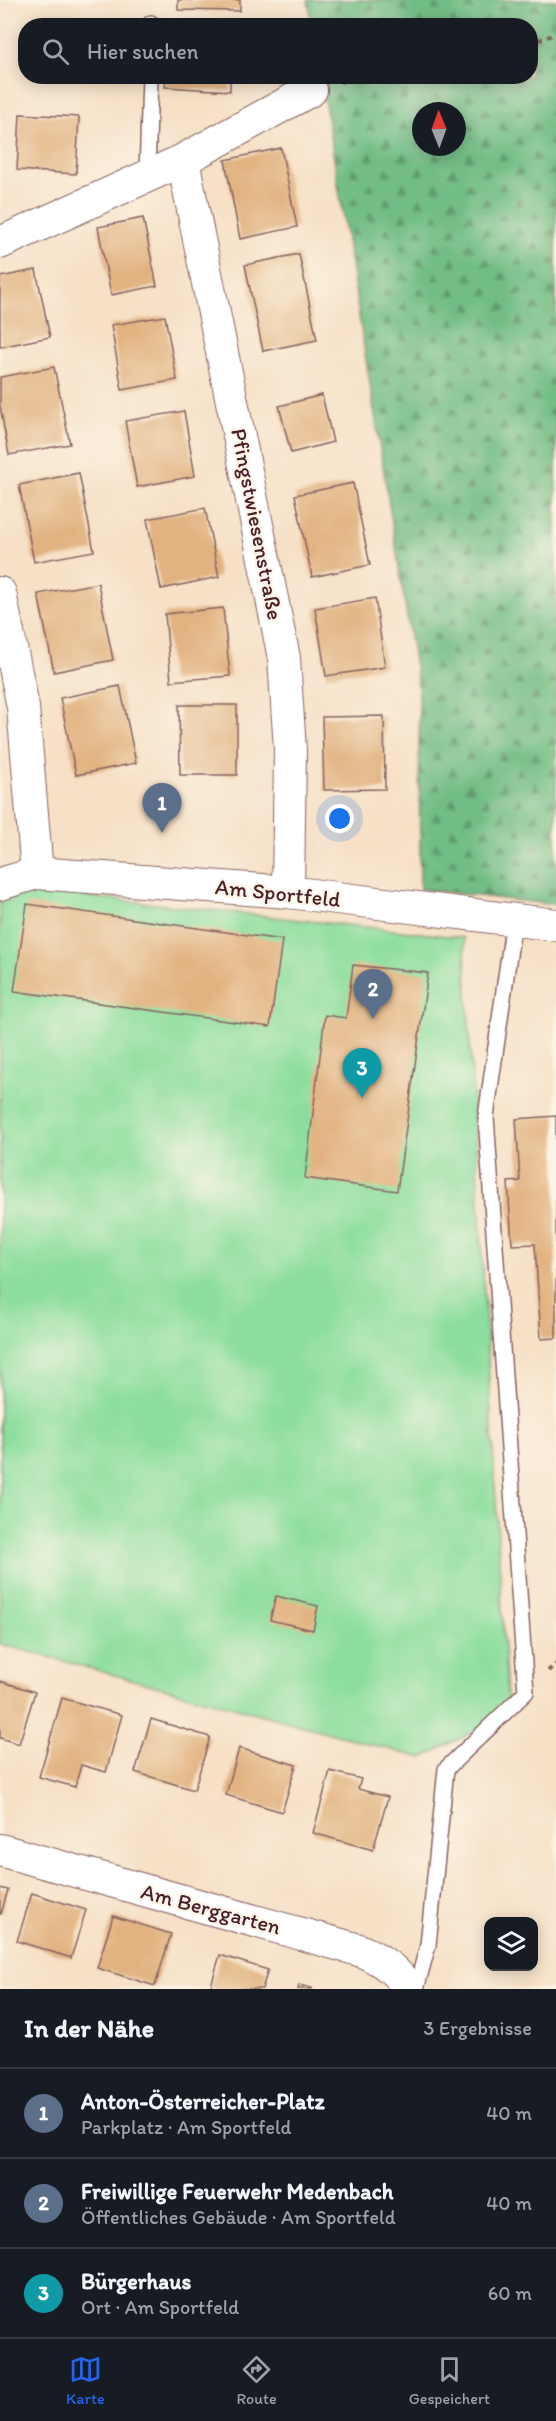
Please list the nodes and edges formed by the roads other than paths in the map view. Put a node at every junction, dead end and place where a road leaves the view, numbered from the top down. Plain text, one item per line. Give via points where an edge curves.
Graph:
1 (150, 84) edge
2 (311, 90) dead end
3 (183, 160) junction
4 (147, 176) junction
5 (0, 243) edge
6 (0, 593) edge
7 (37, 873) junction
8 (0, 884) edge
9 (288, 892) junction
10 (514, 920) junction
11 (556, 925) edge
12 (0, 1851) edge
13 (408, 1989) edge
14 (416, 1989) edge

1 - 4 lane
2 - 3 street
3 - 4 street
3 - 9 street, Pfingstwiesenstraße via 284,658 290,750
4 - 5 street
6 - 7 street via 23,707
7 - 8 street, Am Sportfeld
7 - 9 street, Am Sportfeld
9 - 10 street, Am Sportfeld
10 - 11 street, Am Sportfeld
10 - 14 lane via 486,1117 526,1692 446,1769 428,1945
12 - 13 street, Am Berggarten via 359,1950 392,1968

